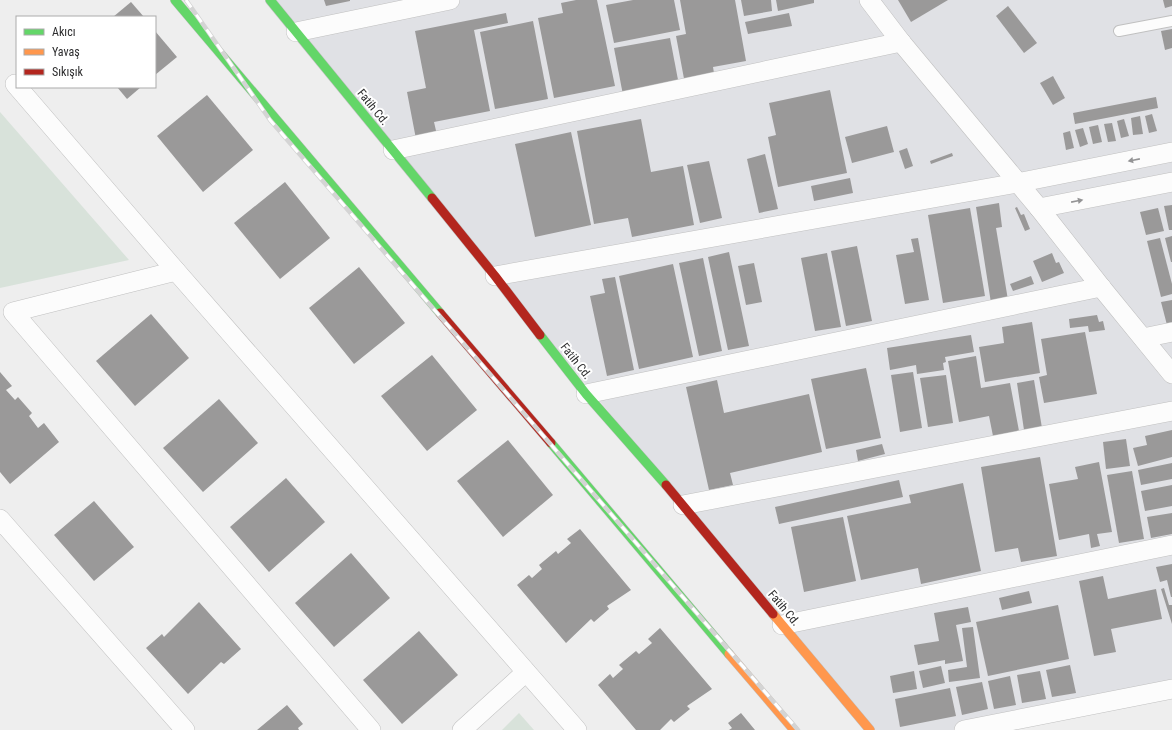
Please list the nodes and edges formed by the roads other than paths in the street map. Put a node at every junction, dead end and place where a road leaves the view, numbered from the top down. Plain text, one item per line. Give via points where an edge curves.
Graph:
1 (175, 0) edge
2 (270, 0) edge
3 (450, 0) edge
4 (869, 0) edge
5 (1172, 21) edge
6 (1119, 31) dead end
7 (296, 32) junction
8 (901, 42) junction
9 (18, 88) edge
10 (393, 150) junction
11 (1172, 152) edge
12 (1172, 182) edge
13 (1017, 183) junction
14 (1039, 208) junction
15 (176, 271) junction
16 (496, 276) junction
17 (1101, 288) junction
18 (6, 313) edge
19 (1172, 332) edge
20 (1143, 338) junction
21 (1172, 374) edge
22 (586, 394) junction
23 (1172, 411) edge
24 (683, 505) junction
25 (0, 519) edge
26 (1172, 545) edge
27 (782, 625) junction
28 (526, 672) junction
29 (1172, 689) edge
30 (184, 730) edge
31 (371, 730) edge
32 (462, 730) edge
33 (577, 730) edge
34 (794, 730) edge
35 (870, 730) edge
36 (964, 730) edge

1 - 34 street
2 - 7 street, Fatih Cd.
3 - 7 street
4 - 8 street
5 - 6 lane
7 - 10 street, Fatih Cd.
8 - 10 street
8 - 13 street
9 - 15 street
10 - 16 street, Fatih Cd.
11 -> 13 street
14 -> 12 street
13 - 14 street
13 - 16 street
14 - 17 street
15 - 18 street
15 - 28 street
16 - 22 street, Fatih Cd.
17 - 20 street
17 - 22 street
18 - 31 street
19 - 20 street
20 - 21 street
22 - 24 street, Fatih Cd.
23 - 24 street
24 - 27 street, Fatih Cd.
25 - 30 street
26 - 27 street
27 - 35 street, Fatih Cd.
28 - 32 street
28 - 33 street
29 - 36 street

